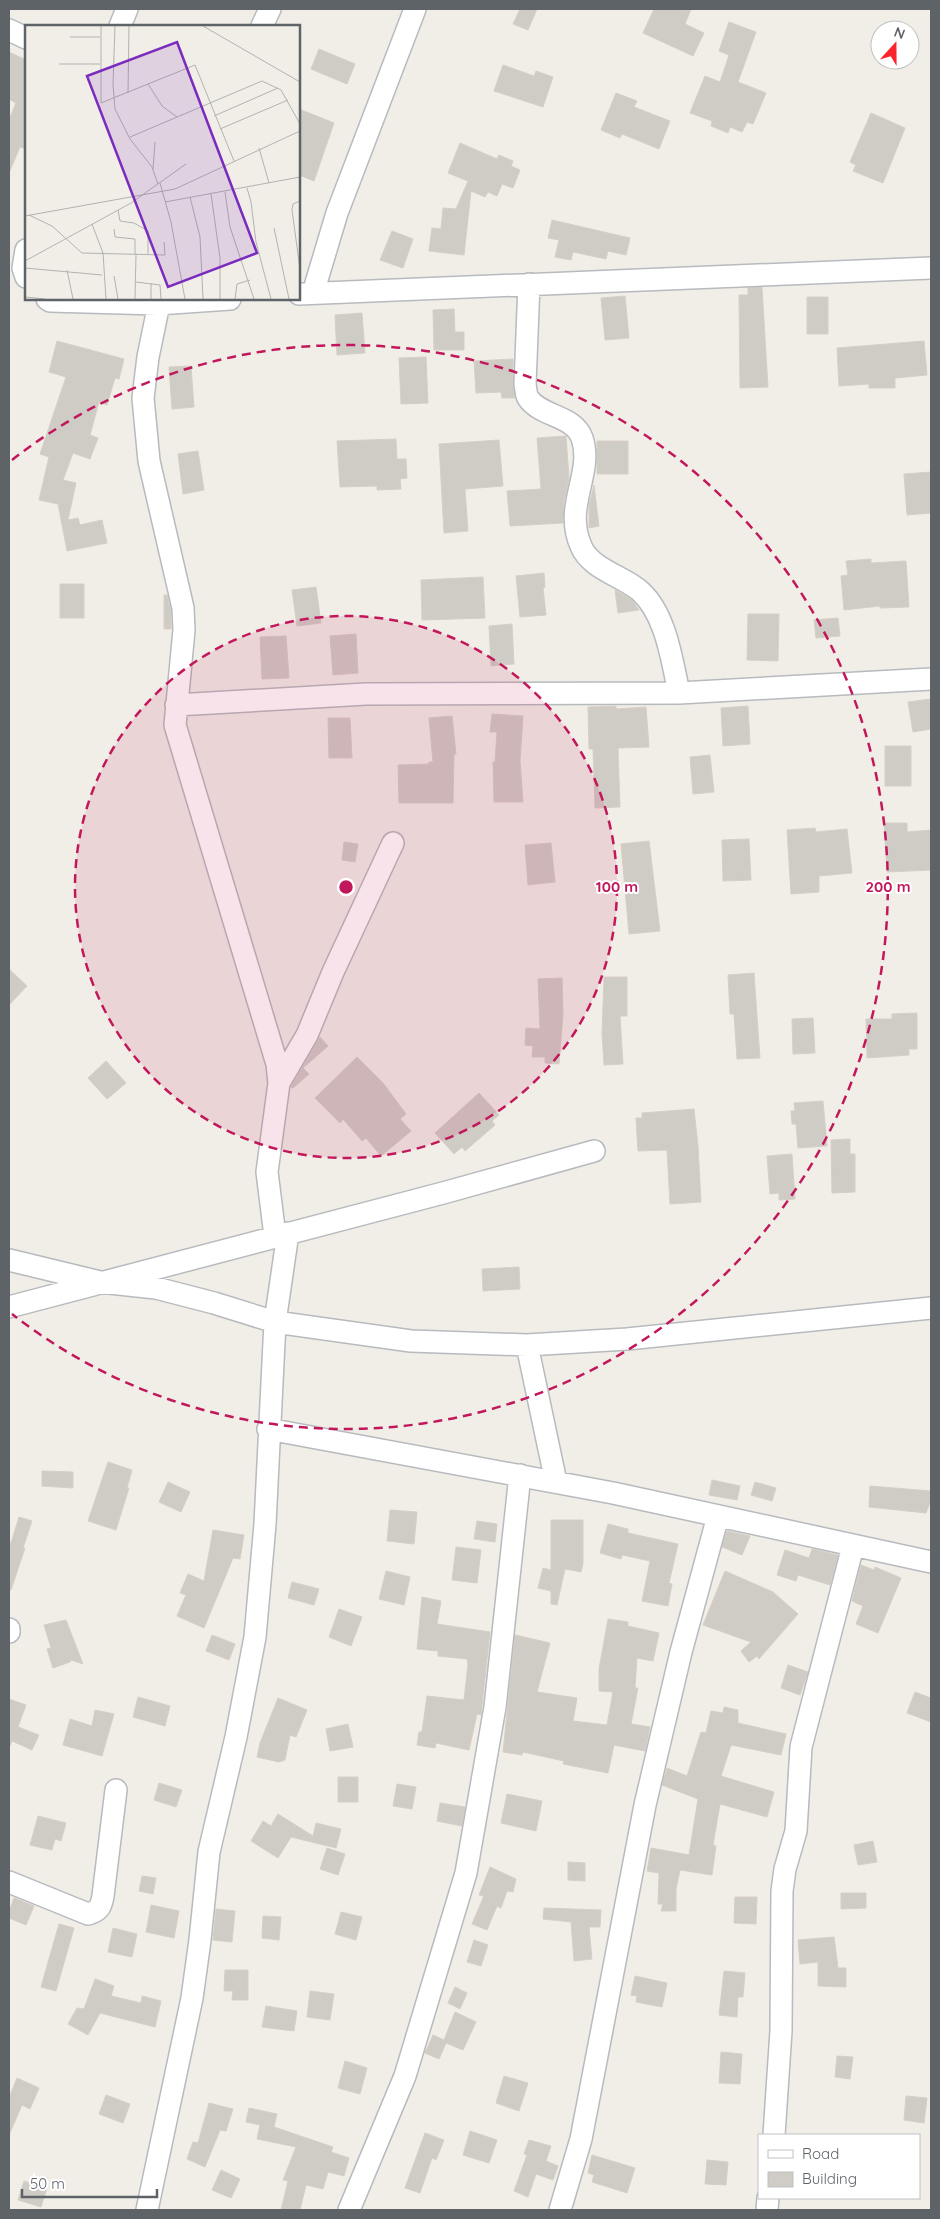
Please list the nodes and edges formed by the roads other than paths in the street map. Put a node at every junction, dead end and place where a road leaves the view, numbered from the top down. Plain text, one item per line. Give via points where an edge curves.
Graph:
1 (127, 9) edge
2 (270, 9) edge
3 (415, 9) edge
4 (120, 25) edge
5 (262, 25) edge
6 (9, 30) edge
7 (25, 38) edge
8 (25, 254) edge
9 (931, 268) edge
10 (25, 275) edge
11 (528, 284) junction
12 (306, 294) edge
13 (48, 300) edge
14 (194, 300) edge
15 (159, 301) edge
16 (931, 679) edge
17 (679, 693) junction
18 (176, 705) junction
19 (393, 843) dead end
20 (279, 1083) junction
21 (594, 1152) dead end
22 (282, 1235) junction
23 (9, 1260) edge
24 (100, 1282) junction
25 (9, 1306) edge
26 (931, 1308) edge
27 (275, 1322) junction
28 (527, 1345) junction
29 (268, 1428) junction
30 (520, 1476) junction
31 (556, 1482) junction
32 (718, 1516) junction
33 (853, 1546) junction
34 (931, 1562) edge
35 (116, 1790) dead end
36 (9, 1882) edge
37 (774, 2134) edge
38 (147, 2210) edge
39 (349, 2210) edge
40 (560, 2210) edge

1 - 4 street
2 - 5 street
3 - 12 street
6 - 7 street
8 - 10 street via 22,268
9 - 11 street
11 - 12 street
11 - 17 street via 527,397 534,405 576,429 582,438 584,470 574,508 576,535 582,549 593,561 630,583 650,603 662,625
13 - 15 street
14 - 15 street
15 - 18 street via 143,398 149,461 183,608 184,630
16 - 17 street
17 - 18 street via 366,694
18 - 20 street via 175,726 179,742 277,1064
19 - 20 street via 307,1035
20 - 22 street via 266,1172
21 - 22 street
22 - 24 street
22 - 27 street
23 - 24 street
24 - 25 street
24 - 27 street via 156,1288
26 - 28 street via 627,1339
27 - 28 street via 411,1341
27 - 29 street
28 - 31 street
29 - 30 street
29 - 38 street via 265,1524 255,1637 209,1852 192,1998
30 - 31 street
30 - 39 street via 494,1707 466,1873 405,2076
31 - 32 street
32 - 33 street
32 - 40 street via 681,1652 645,1805 581,2139
33 - 34 street
33 - 37 street via 801,1747 796,1831 782,1891 781,2031
35 - 36 street via 103,1896 96,1912 88,1914

